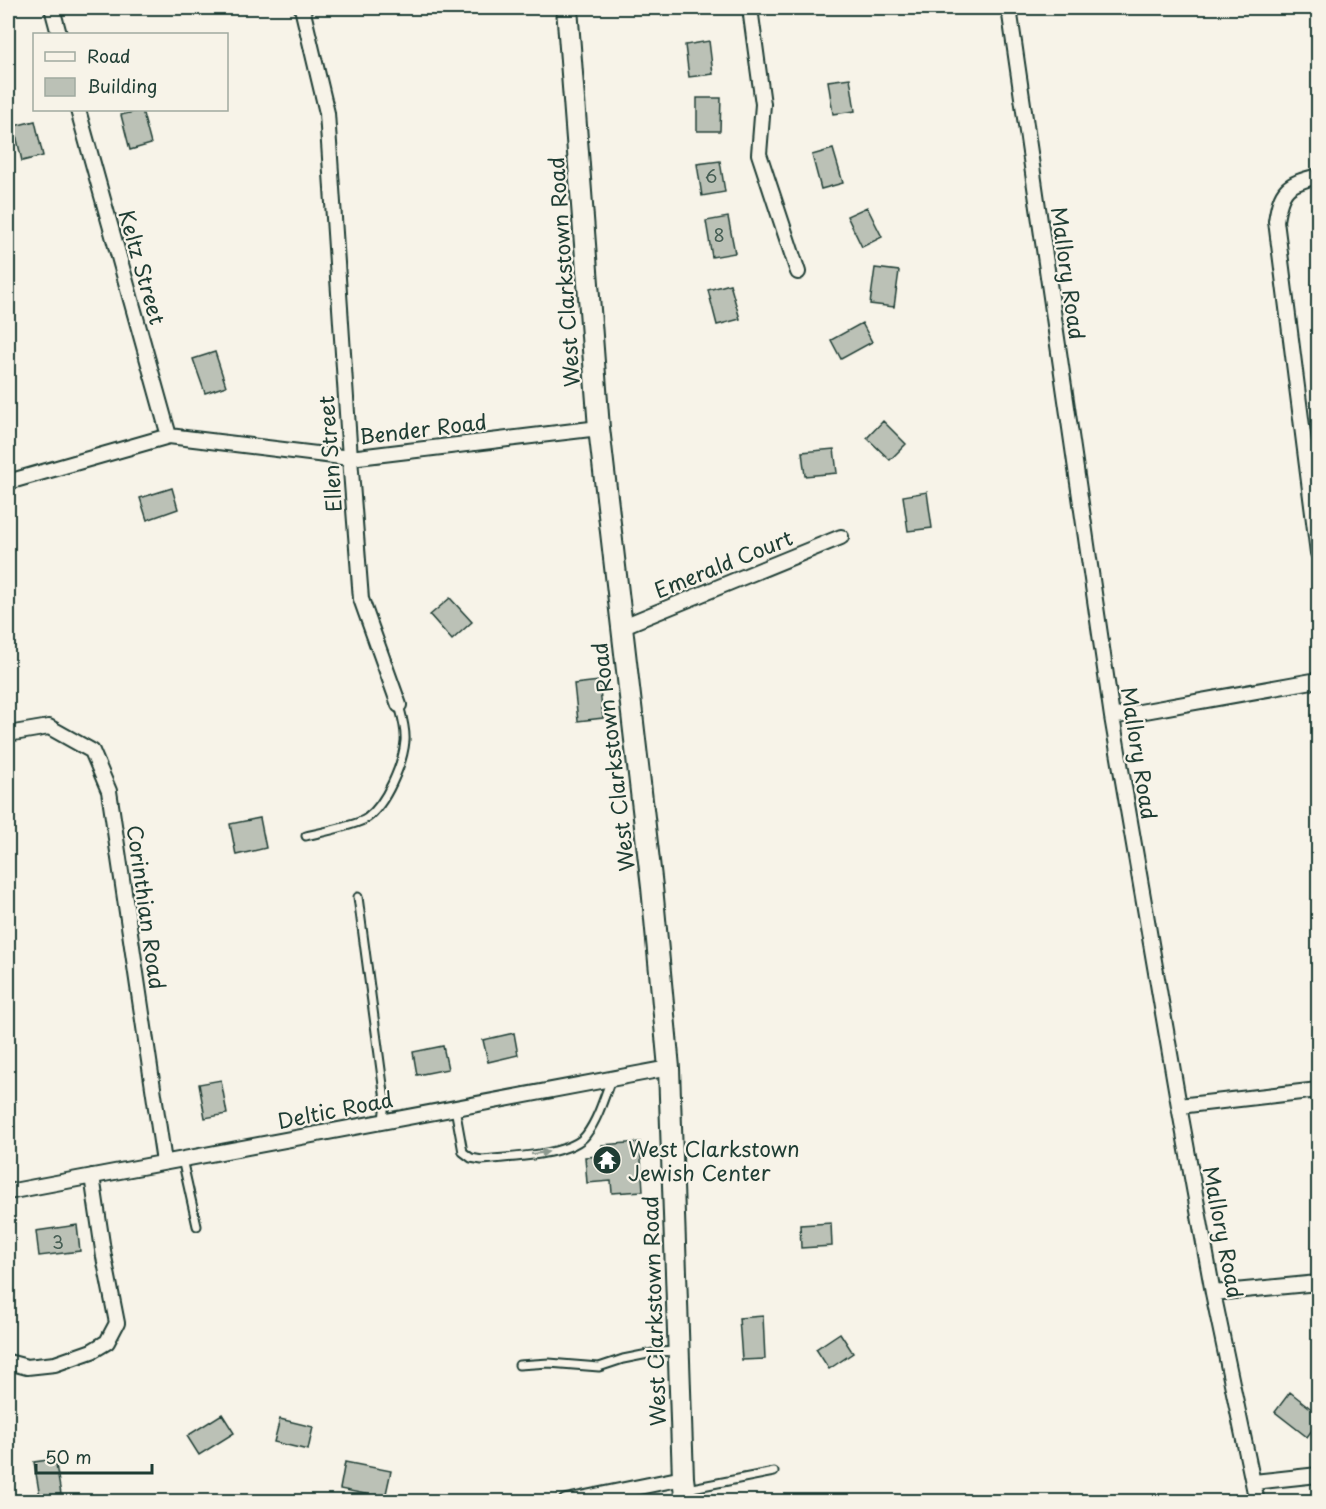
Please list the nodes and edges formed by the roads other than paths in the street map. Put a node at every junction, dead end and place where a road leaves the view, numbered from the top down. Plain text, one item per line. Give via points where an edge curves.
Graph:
1 (52, 8) edge
2 (302, 8) edge
3 (568, 8) edge
4 (750, 8) edge
5 (1009, 8) edge
6 (59, 33) edge
7 (78, 111) edge
8 (1318, 176) edge
9 (798, 272) dead end
10 (598, 428) junction
11 (169, 436) junction
12 (350, 458) junction
13 (8, 482) edge
14 (841, 537) dead end
15 (1318, 553) edge
16 (621, 627) junction
17 (1318, 680) edge
18 (399, 705) joint
19 (1112, 717) junction
20 (8, 734) edge
21 (306, 836) dead end
22 (358, 897) dead end
23 (669, 1068) junction
24 (611, 1079) junction
25 (1318, 1090) edge
26 (1179, 1107) junction
27 (454, 1108) junction
28 (383, 1122) junction
29 (182, 1159) junction
30 (164, 1162) junction
31 (92, 1176) junction
32 (8, 1192) edge
33 (197, 1226) dead end
34 (1318, 1283) edge
35 (1214, 1293) junction
36 (679, 1351) junction
37 (8, 1362) edge
38 (519, 1365) dead end
39 (774, 1472) dead end
40 (1318, 1475) edge
41 (1254, 1482) junction
42 (684, 1490) edge
43 (566, 1502) edge
44 (1257, 1502) edge

1 - 6 street
2 - 12 street, Ellen Street via 327,112
3 - 10 street, West Clarkstown Road
4 - 9 street via 763,104 759,154
5 - 19 street, Mallory Road
7 - 11 street, Keltz Street
8 - 15 street via 1295,182 1280,198 1276,221
10 - 12 street, Bender Road
10 - 16 street, West Clarkstown Road
11 - 12 street, Bender Road
11 - 13 street, Bender Road
12 - 18 street, Ellen Street via 361,599
14 - 16 street, Emerald Court
16 - 23 street, West Clarkstown Road
17 - 19 street
18 - 21 lane, Ellen Street via 405,741 399,769 378,806 367,819
19 - 26 street, Mallory Road
20 - 30 street, Corinthian Road via 49,728 92,751 109,790
22 - 28 lane via 385,1101
23 - 24 street, Deltic Road
23 - 36 street, West Clarkstown Road
24 - 27 street, Deltic Road
27 -> 24 lane via 464,1152 471,1158 555,1151 585,1137
25 - 26 street
26 - 35 street, Mallory Road
27 - 28 street, Deltic Road
28 - 29 street, Deltic Road
29 - 30 street, Deltic Road
29 - 33 lane
30 - 31 street, Deltic Road
31 - 32 street, Deltic Road
31 - 37 street via 117,1323 107,1342 83,1355 56,1364 27,1367
34 - 35 street
35 - 41 street, Mallory Road
36 - 38 lane via 647,1354 600,1367
36 - 42 street, West Clarkstown Road
39 - 42 lane
40 - 41 street
41 - 44 street, Mallory Road
42 - 43 street

